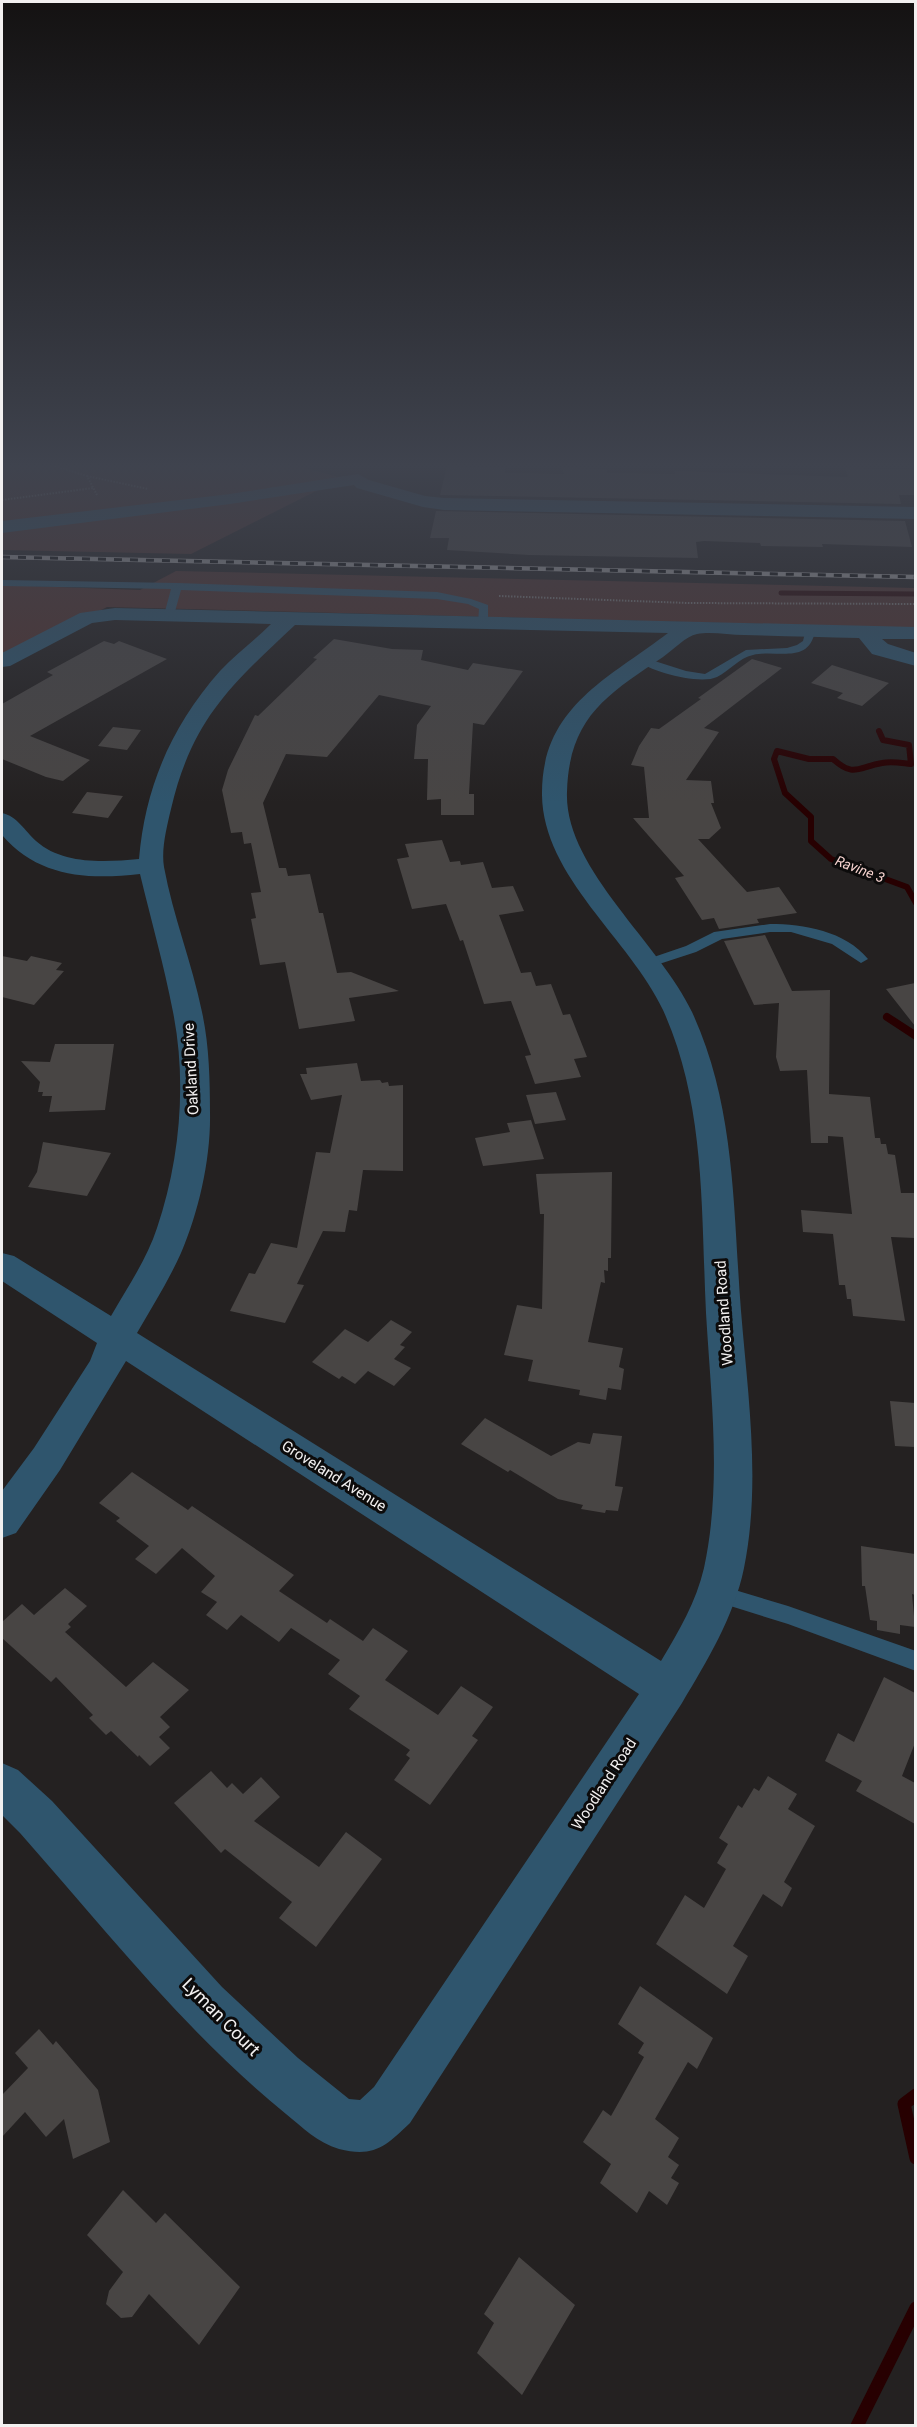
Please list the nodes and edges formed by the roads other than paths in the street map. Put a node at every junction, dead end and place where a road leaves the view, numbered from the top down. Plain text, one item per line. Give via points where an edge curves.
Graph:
1 (2, 583) edge
2 (177, 586) junction
3 (169, 615) junction
4 (290, 618) junction
5 (483, 622) junction
6 (690, 627) junction
7 (810, 631) junction
8 (866, 632) junction
9 (915, 633) edge
10 (642, 660) junction
11 (915, 660) edge
12 (2, 661) edge
13 (2, 820) edge
14 (151, 865) junction
15 (861, 959) dead end
16 (650, 963) junction
17 (2, 1265) edge
18 (117, 1337) junction
19 (2, 1521) edge
20 (715, 1593) junction
21 (915, 1661) edge
22 (667, 1689) junction
23 (2, 1785) edge
24 (447, 2022) joint

1 - 2 lane
2 - 3 lane
2 - 5 lane via 472,600 484,607
3 - 4 street
3 - 12 street via 87,617
4 - 5 street
4 - 14 street, Oakland Drive via 229,675 196,716 166,779 154,827
5 - 6 street
6 - 7 street
6 - 10 street, Woodland Road
7 - 8 street
7 - 10 lane via 808,642 798,649 750,652 705,677
8 - 9 street
8 - 11 street via 880,649
10 - 16 street, Woodland Road via 591,699 568,731 558,756 553,796 556,819 574,867
13 - 14 street via 33,852 66,864 101,868
14 - 18 street, Oakland Drive via 188,1013 195,1114 190,1161 174,1228
15 - 16 lane via 837,941 791,928 770,928 719,935
16 - 20 street, Woodland Road via 671,998 699,1068 712,1128 733,1513 724,1570
17 - 18 street, Groveland Avenue
18 - 19 street, Oakland Drive via 106,1366
18 - 22 street, Groveland Avenue
20 - 21 lane
20 - 22 street, Woodland Road via 702,1632
22 - 24 street, Woodland Road
23 - 24 street, Lyman Court via 36,1817 205,2004 280,2076 339,2123 369,2127 392,2105

